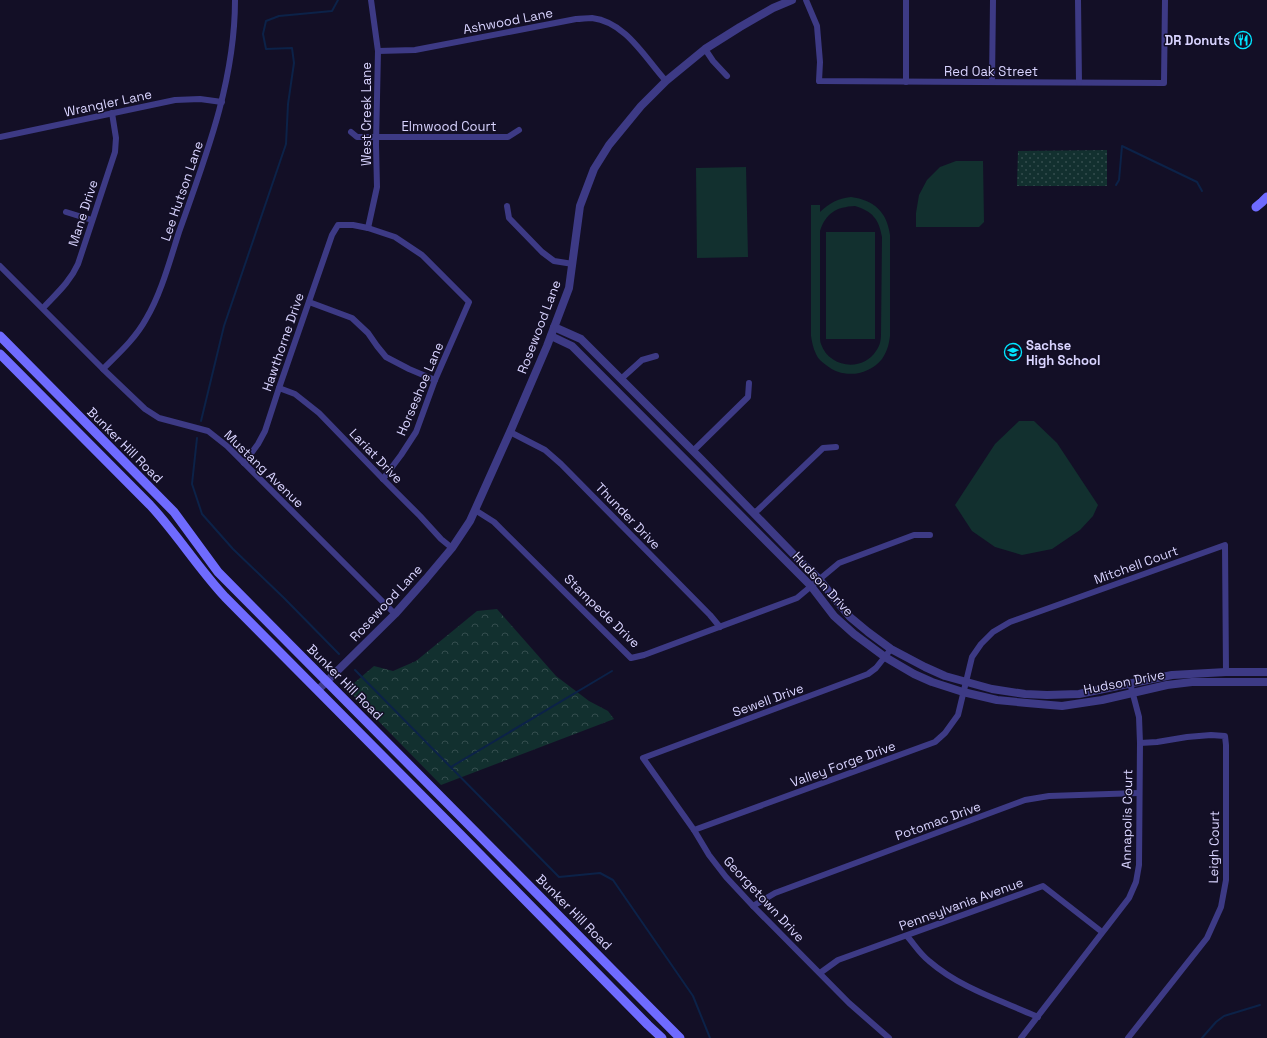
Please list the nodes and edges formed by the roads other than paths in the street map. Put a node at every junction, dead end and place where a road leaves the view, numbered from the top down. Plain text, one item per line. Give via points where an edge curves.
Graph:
1 (235, 0) edge
2 (371, 0) edge
3 (792, 0) edge
4 (806, 0) edge
5 (906, 0) edge
6 (993, 0) edge
7 (1078, 0) edge
8 (1165, 0) edge
9 (705, 49) junction
10 (378, 51) junction
11 (727, 76) dead end
12 (666, 81) junction
13 (906, 82) junction
14 (992, 82) junction
15 (1079, 82) junction
16 (222, 102) junction
17 (112, 113) junction
18 (520, 130) dead end
19 (351, 132) dead end
20 (0, 137) edge
21 (376, 137) junction
22 (1267, 197) edge
23 (507, 206) dead end
24 (1256, 207) dead end
25 (66, 212) dead end
26 (92, 220) junction
27 (368, 228) junction
28 (573, 264) junction
29 (0, 266) edge
30 (308, 302) junction
31 (42, 308) junction
32 (554, 327) junction
33 (0, 336) edge
34 (551, 336) junction
35 (0, 354) edge
36 (656, 356) dead end
37 (103, 369) junction
38 (621, 379) junction
39 (436, 380) junction
40 (750, 383) dead end
41 (279, 388) junction
42 (510, 432) junction
43 (836, 447) dead end
44 (693, 452) junction
45 (244, 463) junction
46 (383, 480) junction
47 (475, 510) junction
48 (753, 513) junction
49 (930, 535) dead end
50 (452, 548) junction
51 (819, 579) junction
52 (811, 586) junction
53 (394, 614) junction
54 (720, 627) junction
55 (891, 649) junction
56 (886, 657) junction
57 (1226, 672) junction
58 (1267, 672) edge
59 (327, 682) junction
60 (966, 682) junction
61 (1267, 682) edge
62 (1130, 683) junction
63 (318, 690) junction
64 (963, 692) junction
65 (1133, 693) junction
66 (1140, 743) junction
67 (643, 758) joint
68 (1139, 794) junction
69 (694, 830) junction
70 (753, 906) junction
71 (1102, 932) junction
72 (907, 936) junction
73 (820, 973) junction
74 (1038, 1017) junction
75 (885, 1037) edge
76 (662, 1038) edge
77 (680, 1038) edge
78 (1021, 1038) edge
79 (1128, 1038) edge

1 - 16 street, Lee Hutson Lane via 232,45
2 - 10 street, West Creek Lane
3 - 9 street, Rosewood Lane via 773,8
4 - 13 street, Red Oak Street via 817,26 819,81
5 - 13 street
6 - 14 street
7 - 15 street
8 - 15 street, Red Oak Street via 1164,82
9 - 11 street
9 - 12 street, Rosewood Lane
10 - 12 street, Ashwood Lane via 415,50 592,18 617,28 628,36
10 - 21 street, West Creek Lane
12 - 28 street, Rosewood Lane via 641,106 609,145 594,170 580,206
13 - 14 street, Red Oak Street
14 - 15 street, Red Oak Street
16 - 17 street, Wrangler Lane via 186,99
16 - 37 street, Lee Hutson Lane via 154,304 138,332
17 - 20 street, Wrangler Lane
17 - 26 street, Mane Drive via 116,138 115,152
18 - 21 street, Elmwood Court via 508,137
19 - 21 street, Elmwood Court via 357,136
21 - 27 street, West Creek Lane via 377,188
22 - 24 main road
23 - 28 street via 509,218 542,252 554,260
25 - 26 street
26 - 31 street, Mane Drive via 73,274
27 - 30 street, Hawthorne Drive via 338,225
27 - 39 street, Horseshoe Lane via 395,237 422,256 469,302
28 - 32 street, Rosewood Lane via 570,288
29 - 31 street, Mustang Avenue
30 - 39 street via 352,318 368,333 386,357
30 - 41 street, Hawthorne Drive
31 - 37 street, Mustang Avenue
32 - 34 street, Rosewood Lane
32 - 38 street, Hudson Drive via 581,339
33 - 59 main road, Bunker Hill Road via 174,512 218,572
34 - 42 street, Rosewood Lane
34 - 52 street, Hudson Drive via 572,346
35 - 63 main road, Bunker Hill Road via 150,504 211,582
36 - 38 street via 642,360
37 - 45 street, Mustang Avenue via 145,409 159,418 208,431
38 - 44 street, Hudson Drive
39 - 46 street, Horseshoe Lane via 416,432
40 - 44 street via 748,397
41 - 45 street, Hawthorne Drive via 265,431
41 - 46 street, Lariat Drive via 295,394 319,413
42 - 47 street, Rosewood Lane
42 - 54 street, Thunder Drive via 545,450 562,464
43 - 48 street via 822,448
44 - 48 street, Hudson Drive
45 - 53 street, Mustang Avenue
46 - 50 street, Lariat Drive
47 - 50 street, Rosewood Lane
47 - 54 street, Stampede Drive via 494,522 631,658
48 - 51 street, Hudson Drive
49 - 51 street, Stampede Drive via 914,534 839,563
50 - 53 street, Rosewood Lane
51 - 52 street, Stampede Drive
51 - 55 street, Hudson Drive via 850,617
52 - 54 street, Stampede Drive via 797,598
52 - 56 street, Hudson Drive via 834,616
53 - 59 street, Rosewood Lane
55 - 56 street, Sewell Drive
55 - 60 street, Hudson Drive via 938,673
56 - 64 street, Hudson Drive via 914,674
56 - 67 street, Sewell Drive via 868,674
57 - 58 street, Hudson Drive
57 - 60 street, Mitchell Court via 1225,545 1010,622 992,632 981,644 972,657
57 - 62 street, Hudson Drive via 1172,675
59 - 63 street, Rosewood Lane
59 - 77 main road, Bunker Hill Road
60 - 62 street, Hudson Drive via 1009,692 1047,695 1079,694
60 - 64 street, Valley Forge Drive
61 - 65 street, Hudson Drive via 1192,682
62 - 65 street, Annapolis Court
63 - 76 main road, Bunker Hill Road
64 - 65 street, Hudson Drive via 997,700 1062,706
64 - 69 street, Valley Forge Drive via 958,715 935,742
65 - 66 street, Annapolis Court via 1139,717
66 - 68 street, Annapolis Court
66 - 79 street, Leigh Court via 1187,736 1225,736 1226,880 1221,907 1206,938
67 - 69 street, Georgetown Drive
68 - 70 street, Potomac Drive via 1049,796 1025,800 774,893
68 - 71 street, Annapolis Court via 1139,865 1136,882 1129,898
69 - 70 street, Georgetown Drive via 726,877
70 - 73 street, Georgetown Drive
71 - 72 street, Pennsylvania Avenue via 1043,886
71 - 74 street, Annapolis Court
72 - 73 street, Pennsylvania Avenue via 838,960
72 - 74 street via 928,961 953,979 988,997
73 - 75 street, Georgetown Drive
74 - 78 street, Annapolis Court

